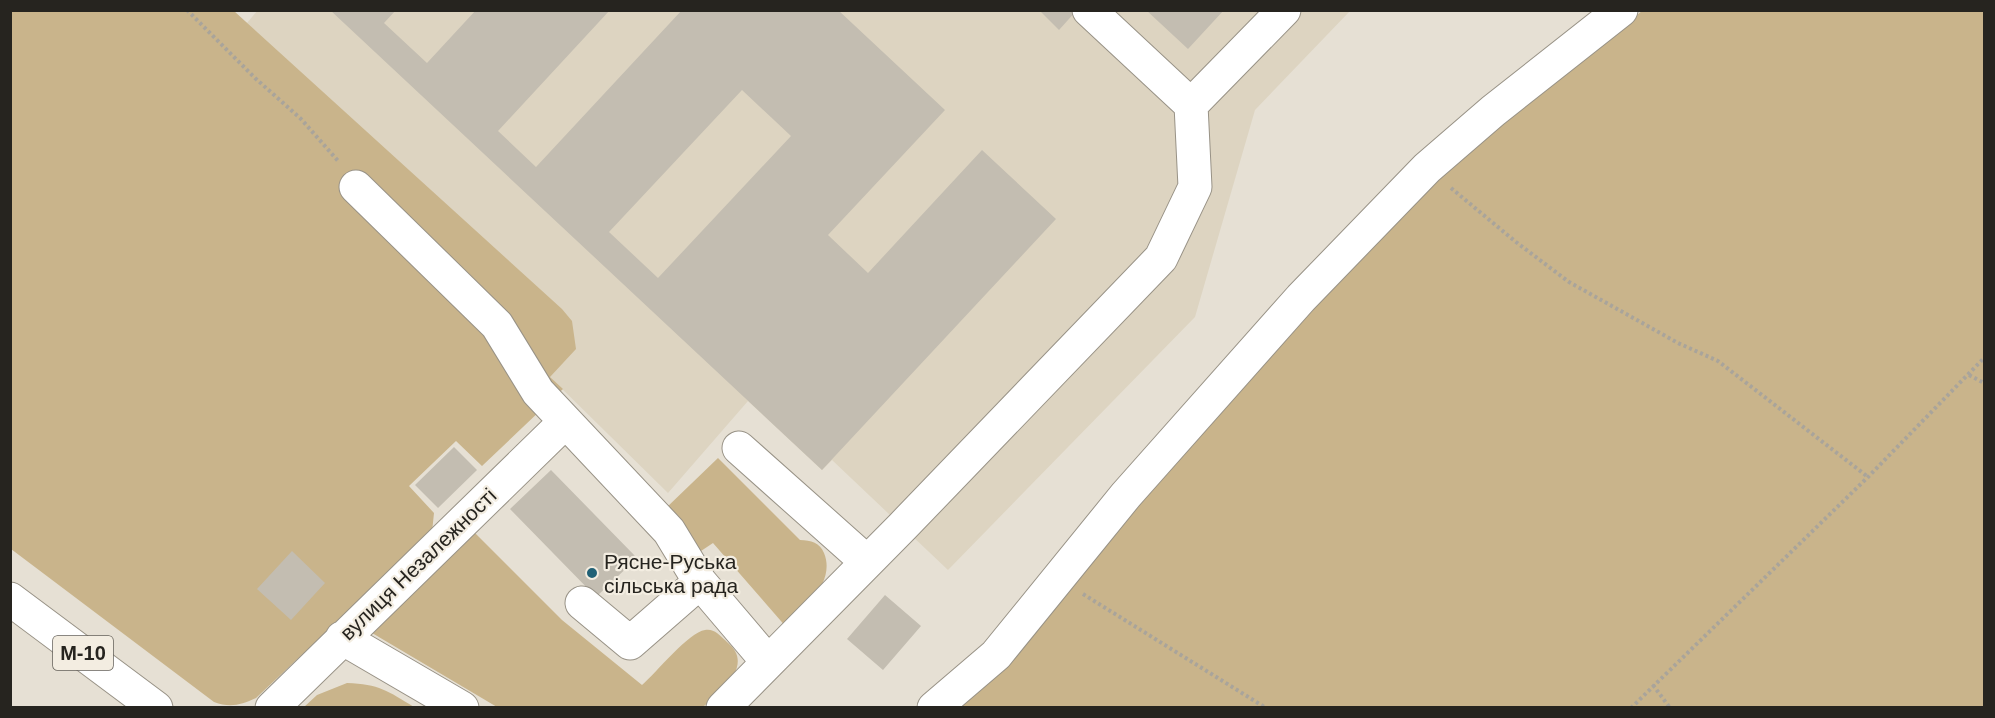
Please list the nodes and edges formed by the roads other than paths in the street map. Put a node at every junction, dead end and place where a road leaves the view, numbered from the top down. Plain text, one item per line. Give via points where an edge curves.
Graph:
1 (1089, 10) edge
2 (1284, 10) edge
3 (1621, 10) edge
4 (1191, 105) junction
5 (356, 187) road end
6 (565, 422) junction
7 (739, 448) dead end
8 (867, 562) junction
9 (700, 582) junction
10 (10, 598) edge
11 (582, 603) dead end
12 (342, 638) junction
13 (768, 662) junction
14 (156, 708) edge
15 (272, 708) edge
16 (462, 708) edge
17 (723, 708) edge
18 (934, 708) edge

1 - 4 street
2 - 4 street
3 - 18 street via 1427,168 1301,298 1126,495 996,655
4 - 8 street via 1196,187 1161,258
5 - 6 street via 497,325 538,392
6 - 9 street via 669,531
6 - 12 street, вулиця Незалежності
7 - 8 street
8 - 13 street
9 - 11 street via 630,643
9 - 13 street
10 - 14 street, М-10
12 - 15 street, вулиця Незалежності
12 - 16 street
13 - 17 street

